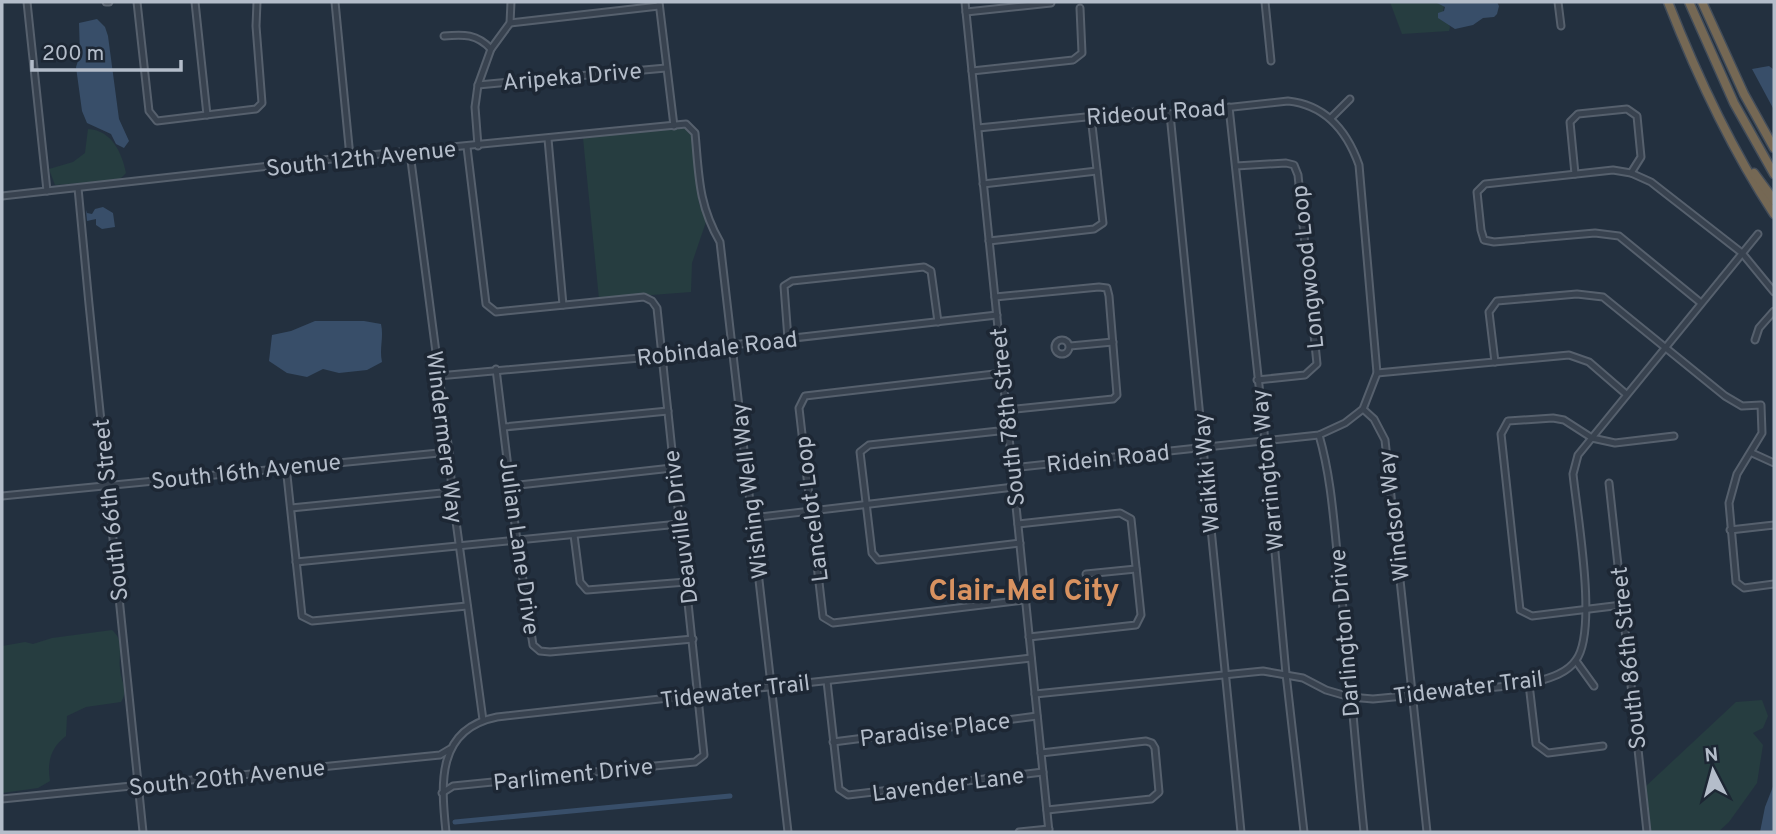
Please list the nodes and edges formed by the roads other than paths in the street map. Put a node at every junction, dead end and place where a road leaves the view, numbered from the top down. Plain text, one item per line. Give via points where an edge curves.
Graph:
1 (27, 2) edge
2 (137, 2) edge
3 (195, 2) edge
4 (257, 2) edge
5 (335, 2) edge
6 (511, 2) edge
7 (965, 2) edge
8 (1265, 2) edge
9 (1558, 2) edge
10 (1668, 2) edge
11 (1689, 2) edge
12 (1702, 2) edge
13 (1051, 3) edge
14 (659, 4) edge
15 (1080, 8) dead end
16 (966, 12) junction
17 (510, 23) junction
18 (1561, 26) dead end
19 (444, 36) dead end
20 (491, 49) junction
21 (1271, 61) dead end
22 (666, 68) junction
23 (972, 71) junction
24 (478, 85) junction
25 (1350, 99) dead end
26 (1229, 107) junction
27 (1170, 114) junction
28 (207, 115) junction
29 (1091, 116) junction
30 (1331, 118) junction
31 (674, 126) junction
32 (978, 128) junction
33 (548, 139) junction
34 (478, 146) junction
35 (1733, 146) junction
36 (467, 147) junction
37 (1774, 148) edge
38 (410, 153) junction
39 (350, 158) junction
40 (1236, 166) junction
41 (1097, 171) junction
42 (1632, 173) junction
43 (1575, 174) junction
44 (1774, 174) edge
45 (983, 184) junction
46 (79, 188) junction
47 (47, 191) junction
48 (2, 196) edge
49 (1774, 200) edge
50 (1774, 214) edge
51 (1758, 234) dead end
52 (989, 241) junction
53 (1742, 253) junction
54 (1774, 292) edge
55 (995, 297) junction
56 (1701, 303) junction
57 (563, 305) junction
58 (1774, 311) edge
59 (997, 315) junction
60 (938, 322) junction
61 (788, 339) junction
62 (1755, 340) dead end
63 (1113, 342) junction
64 (732, 345) junction
65 (1070, 346) dead end
66 (1665, 346) junction
67 (662, 356) junction
68 (1495, 362) junction
69 (496, 369) junction
70 (1003, 373) junction
71 (1377, 373) junction
72 (438, 376) junction
73 (1257, 380) junction
74 (1626, 394) junction
75 (1363, 409) junction
76 (1006, 410) junction
77 (668, 411) junction
78 (503, 427) junction
79 (1008, 430) junction
80 (1319, 435) junction
81 (1674, 436) dead end
82 (1592, 438) junction
83 (1265, 441) junction
84 (1204, 448) junction
85 (449, 452) junction
86 (1752, 453) junction
87 (1774, 463) edge
88 (286, 466) junction
89 (672, 468) junction
90 (1012, 468) junction
91 (1609, 483) dead end
92 (106, 485) junction
93 (510, 486) junction
94 (1014, 487) junction
95 (452, 492) junction
96 (2, 496) edge
97 (866, 504) junction
98 (291, 508) junction
99 (811, 510) junction
100 (752, 518) junction
101 (679, 524) junction
102 (1018, 524) junction
103 (1774, 526) edge
104 (1730, 530) junction
105 (574, 535) junction
106 (517, 541) junction
107 (1020, 543) junction
108 (459, 547) junction
109 (296, 562) junction
110 (1136, 569) junction
111 (1086, 574) dead end
112 (686, 582) junction
113 (1774, 584) edge
114 (1025, 600) junction
115 (1622, 605) junction
116 (467, 606) junction
117 (1587, 609) junction
118 (1029, 637) junction
119 (693, 639) junction
120 (1031, 658) junction
121 (1576, 662) junction
122 (1225, 674) junction
123 (1286, 674) junction
124 (827, 681) junction
125 (1529, 684) junction
126 (1594, 686) dead end
127 (771, 688) junction
128 (1035, 694) junction
129 (1414, 694) junction
130 (699, 696) junction
131 (1350, 697) junction
132 (1037, 716) junction
133 (483, 720) junction
134 (833, 742) junction
135 (1603, 746) dead end
136 (450, 749) junction
137 (1041, 753) junction
138 (704, 755) joint
139 (1043, 772) junction
140 (138, 787) junction
141 (442, 793) junction
142 (2, 800) edge
143 (1047, 810) junction
144 (1049, 830) edge
145 (143, 832) edge
146 (446, 832) edge
147 (788, 832) edge
148 (1019, 832) edge
149 (1241, 832) edge
150 (1304, 832) edge
151 (1364, 832) edge
152 (1427, 832) edge
153 (1647, 832) edge

1 - 47 street
2 - 28 street via 149,111 157,121
3 - 28 street
4 - 28 street via 262,103 256,110
5 - 39 street
6 - 17 street
7 - 16 street, South 78th Street
8 - 21 street
9 - 18 street
10 - 35 highway
11 - 44 highway via 1734,103
12 - 37 highway via 1738,83
13 - 16 street
14 - 17 street
14 - 22 street
15 - 23 street via 1082,53 1073,60
16 - 23 street, South 78th Street
17 - 20 street
19 - 20 street via 481,38
20 - 24 street
22 - 24 street, Aripeka Drive
22 - 31 street
23 - 32 street, South 78th Street
24 - 34 street
25 - 30 street
26 - 27 street, Rideout Road
26 - 30 street, Rideout Road via 1300,103
26 - 40 street, Warrington Way
27 - 29 street, Rideout Road
27 - 84 street, Waikiki Way
29 - 32 street, Rideout Road
29 - 41 street
30 - 71 street via 1349,141 1359,165
31 - 33 street, South 12th Avenue
31 - 64 street, Wishing Well Way via 686,124 695,133 702,203 720,242
32 - 45 street, South 78th Street
33 - 34 street, South 12th Avenue
33 - 57 street
34 - 36 street, South 12th Avenue
35 - 49 highway
35 - 50 highway
36 - 38 street, South 12th Avenue
36 - 57 street via 486,304 496,312
38 - 39 street, South 12th Avenue
38 - 72 street, Windermere Way
39 - 46 street, South 12th Avenue
40 - 73 street, Warrington Way
40 - 73 street, Longwood Loop via 1294,165 1307,256 1317,364 1305,375
41 - 45 street
41 - 52 street via 1103,223 1094,229
42 - 43 street
42 - 43 street via 1641,157 1637,116 1628,109 1578,114 1570,122
42 - 53 street via 1651,182
43 - 56 street via 1485,184 1478,191 1485,240 1494,243 1595,233 1619,236
45 - 52 street, South 78th Street
46 - 47 street, South 12th Avenue
46 - 92 street, South 66th Street
47 - 48 street, South 12th Avenue
51 - 53 street
52 - 55 street, South 78th Street
53 - 54 street
53 - 56 street
55 - 59 street, South 78th Street
55 - 63 street via 1107,288
56 - 66 street
57 - 67 street, Deauville Drive via 645,297 657,308
58 - 62 street
59 - 60 street, Robindale Road
59 - 70 street, South 78th Street
60 - 61 street, Robindale Road
60 - 61 street via 931,271 924,267 792,281 784,286
61 - 64 street, Robindale Road
63 - 65 street
63 - 76 street via 1118,389 1113,399
64 - 67 street, Robindale Road
64 - 100 street, Wishing Well Way
66 - 68 street via 1604,297 1577,293 1497,301 1489,312
66 - 74 street
66 - 86 street via 1725,396 1742,406 1760,405 1762,433
67 - 69 street, Robindale Road
67 - 77 street, Deauville Drive
68 - 71 street
68 - 74 street via 1569,355 1589,362
69 - 72 street, Robindale Road
69 - 78 street, Julian Lane Drive
70 - 76 street, South 78th Street
70 - 99 street, Lancelot Loop via 805,396 799,408
71 - 75 street
72 - 85 street, Windermere Way
73 - 83 street, Warrington Way
74 - 82 street
75 - 80 street, Ridein Road via 1345,424
75 - 129 street, Windsor Way via 1385,440
76 - 79 street, South 78th Street
77 - 78 street
77 - 89 street, Deauville Drive
78 - 93 street, Julian Lane Drive
79 - 90 street, South 78th Street
79 - 97 street via 869,445 860,453
80 - 83 street, Ridein Road
80 - 131 street, Darlington Drive via 1328,468
81 - 82 street via 1615,443
82 - 117 street via 1578,455 1573,474
82 - 117 street via 1553,418 1508,421 1501,434 1520,610 1532,616
83 - 84 street, Ridein Road
83 - 123 street, Warrington Way
84 - 90 street, Ridein Road
84 - 122 street, Waikiki Way
85 - 88 street, South 16th Avenue
85 - 95 street, Windermere Way
86 - 87 street
86 - 104 street via 1737,474 1729,503
88 - 92 street, South 16th Avenue
88 - 98 street
89 - 93 street
89 - 101 street, Deauville Drive
90 - 94 street, South 78th Street
91 - 115 street, South 86th Street
92 - 96 street, South 16th Avenue
92 - 140 street, South 66th Street
93 - 106 street, Julian Lane Drive
94 - 97 street
94 - 102 street, South 78th Street
95 - 98 street
95 - 108 street, Windermere Way
97 - 99 street
97 - 107 street via 872,553 878,560
98 - 109 street
99 - 100 street
99 - 114 street, Lancelot Loop via 823,617 833,623
100 - 127 street, Wishing Well Way
101 - 105 street
101 - 112 street, Deauville Drive
102 - 107 street, South 78th Street
102 - 110 street via 1127,515
103 - 104 street
104 - 113 street via 1736,582 1744,587
105 - 106 street
105 - 112 street via 580,582 587,590
106 - 108 street
106 - 119 street, Julian Lane Drive via 531,640 538,650
107 - 114 street, South 78th Street
108 - 109 street
108 - 116 street, Windermere Way
109 - 116 street via 302,616 312,621
110 - 111 street
110 - 118 street via 1141,615 1136,625
112 - 119 street, Deauville Drive
114 - 118 street, South 78th Street
115 - 117 street
115 - 153 street, South 86th Street
116 - 133 street, Windermere Way
117 - 121 street via 1585,641
118 - 120 street, South 78th Street
119 - 130 street, Deauville Drive
120 - 124 street, Tidewater Trail
120 - 128 street, South 78th Street
121 - 125 street, Tidewater Trail via 1554,677
121 - 126 street
122 - 123 street, Tidewater Trail
122 - 128 street, Tidewater Trail
122 - 149 street, Waikiki Way
123 - 131 street, Tidewater Trail
123 - 150 street, Warrington Way
124 - 127 street, Tidewater Trail
124 - 134 street, Lavender Lane
125 - 129 street, Tidewater Trail
125 - 135 street via 1535,744 1548,753
127 - 130 street, Tidewater Trail
127 - 147 street, Wishing Well Way
128 - 132 street, South 78th Street
129 - 131 street, Tidewater Trail
129 - 152 street, Windsor Way
130 - 133 street, Tidewater Trail
130 - 138 street, Deauville Drive
131 - 151 street, Darlington Drive
132 - 134 street, Paradise Place
132 - 137 street, South 78th Street
133 - 136 street, Tidewater Trail
134 - 139 street, Lavender Lane via 839,789 848,795
136 - 140 street, South 20th Avenue via 440,755
136 - 141 street
137 - 139 street, South 78th Street
137 - 143 street via 1146,741 1155,748 1159,792 1151,799
138 - 141 street, Parliment Drive via 695,762 453,786
139 - 143 street, South 78th Street
140 - 142 street, South 20th Avenue
140 - 145 street, South 66th Street
141 - 146 street
143 - 144 street, South 78th Street
144 - 148 street

